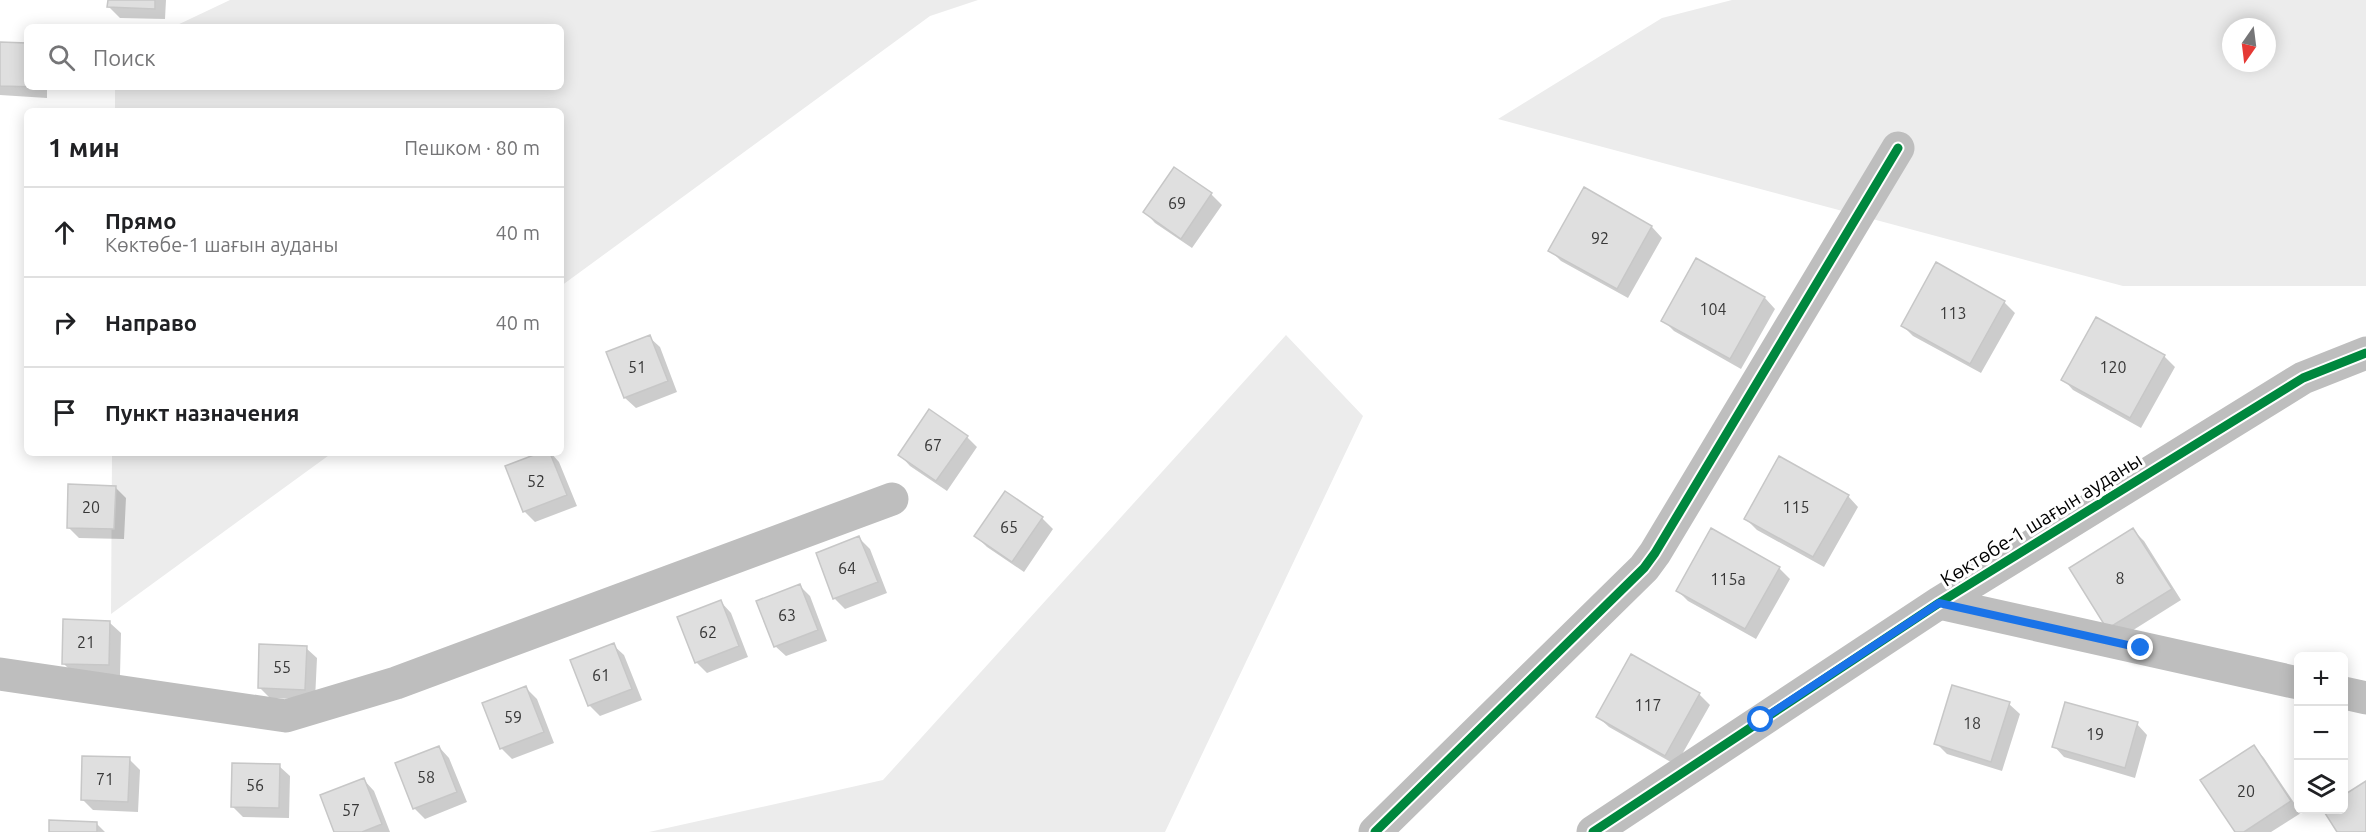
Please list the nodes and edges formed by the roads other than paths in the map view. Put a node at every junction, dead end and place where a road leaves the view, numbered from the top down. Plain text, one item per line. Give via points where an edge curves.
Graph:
1 (1898, 148) dead end
2 (2366, 353) edge
3 (892, 499) dead end
4 (1939, 603) junction
5 (0, 674) edge
6 (2294, 682) edge
7 (2348, 694) edge
8 (2366, 698) edge
9 (1375, 832) edge
10 (1593, 832) edge

1 - 9 street via 1644,568
2 - 4 street, Көктөбе-1 шағын ауданы via 2303,378
3 - 5 street via 396,683 286,716
4 - 6 street
4 - 10 street, Көктөбе-1 шағын ауданы
7 - 8 street

